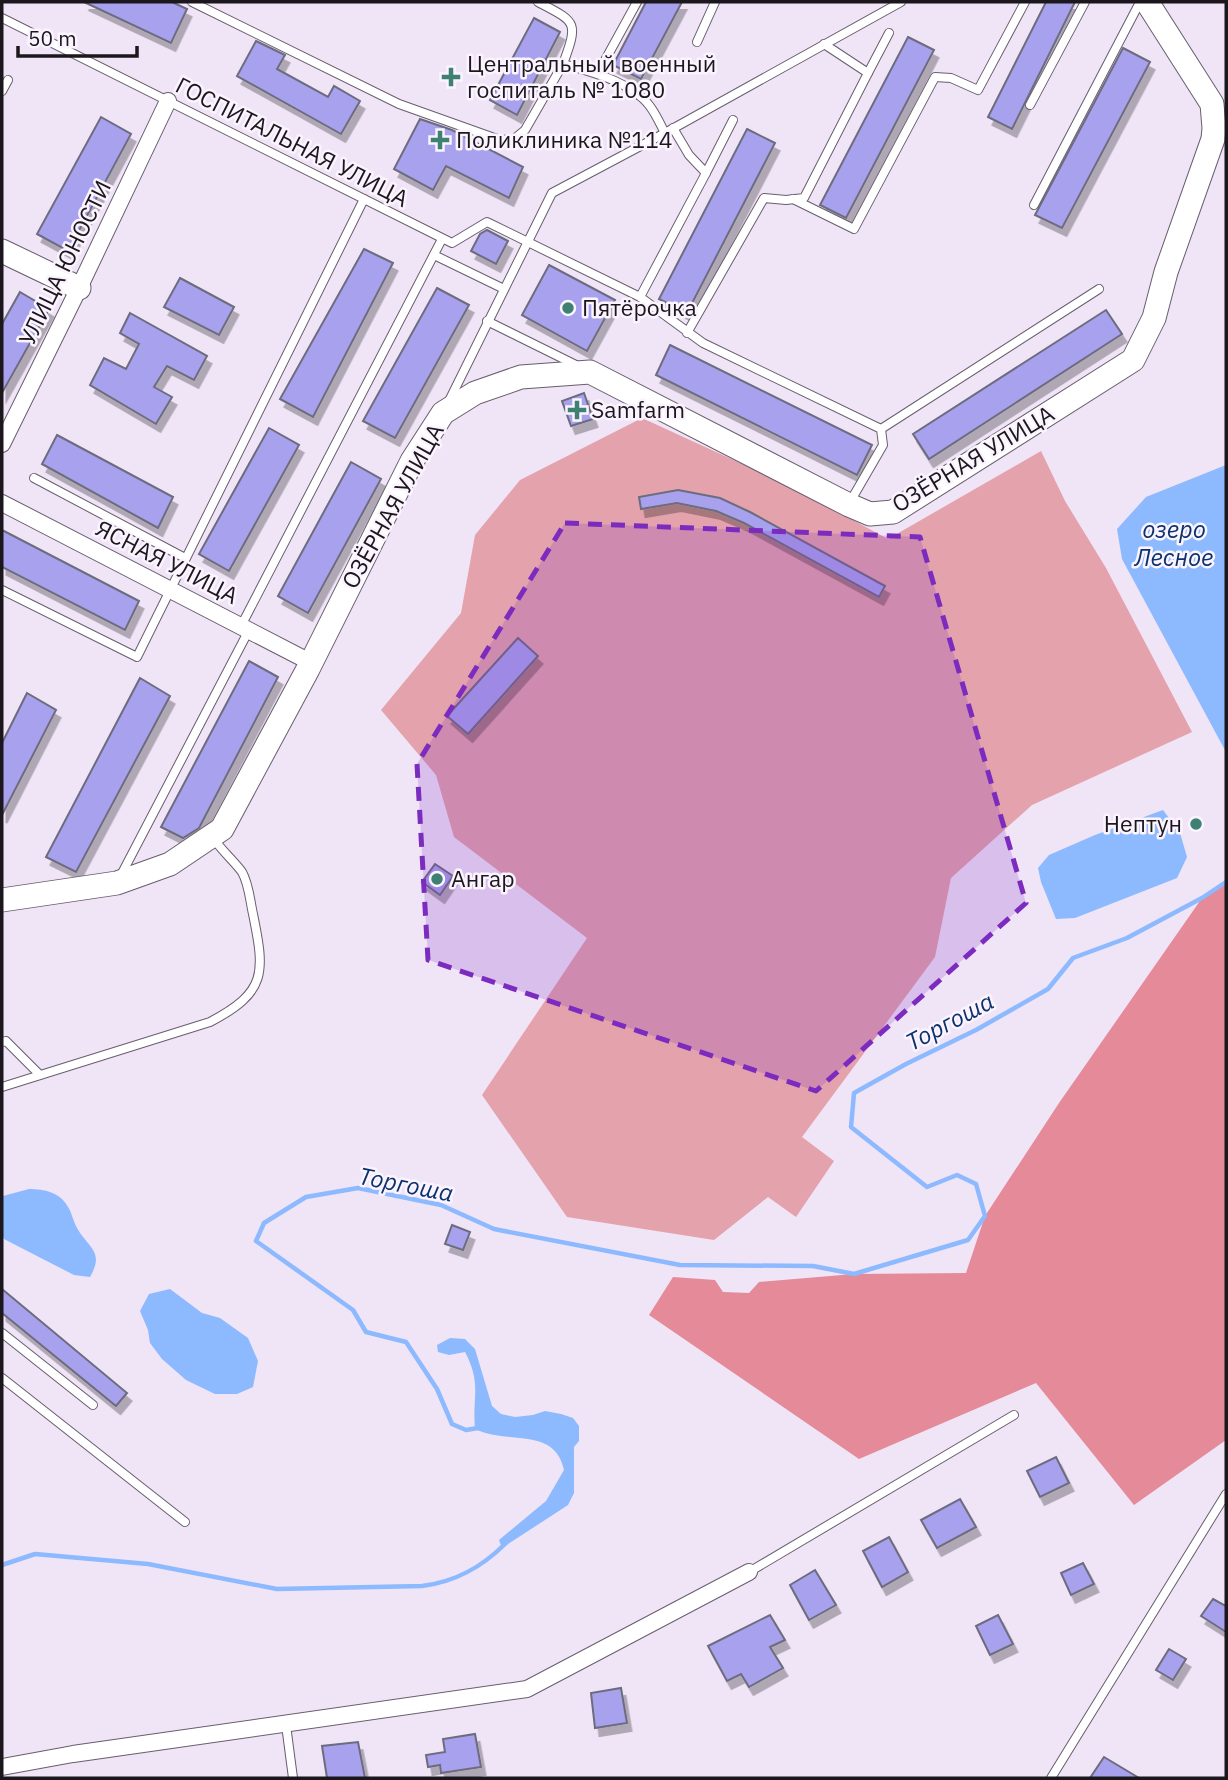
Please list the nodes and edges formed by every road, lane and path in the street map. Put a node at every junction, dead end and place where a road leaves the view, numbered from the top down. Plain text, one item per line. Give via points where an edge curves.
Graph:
1 (192, 2) edge
2 (216, 2) edge
3 (538, 2) edge
4 (637, 2) edge
5 (715, 2) edge
6 (901, 2) edge
7 (1025, 2) edge
8 (1085, 2) edge
9 (1140, 2) edge
10 (1147, 2) edge
11 (211, 10) junction
12 (2, 18) edge
13 (889, 33) dead end
14 (697, 42) dead end
15 (824, 44) junction
16 (563, 64) junction
17 (598, 73) junction
18 (868, 73) junction
19 (8, 80) dead end
20 (2, 91) edge
21 (168, 101) junction
22 (1030, 105) dead end
23 (733, 120) dead end
24 (669, 131) junction
25 (706, 173) junction
26 (364, 199) junction
27 (793, 199) junction
28 (1034, 205) dead end
29 (442, 239) junction
30 (528, 241) junction
31 (2, 251) edge
32 (434, 255) junction
33 (79, 288) junction
34 (504, 289) junction
35 (1098, 289) dead end
36 (640, 297) junction
37 (487, 321) junction
38 (688, 333) junction
39 (590, 372) junction
40 (443, 413) junction
41 (881, 429) junction
42 (2, 444) edge
43 (33, 478) dead end
44 (2, 503) edge
45 (849, 505) junction
46 (185, 558) junction
47 (169, 589) junction
48 (2, 590) edge
49 (245, 628) junction
50 (310, 662) junction
51 (212, 836) junction
52 (117, 883) junction
53 (2, 900) edge
54 (2, 1042) edge
55 (40, 1076) junction
56 (2, 1087) edge
57 (2, 1333) edge
58 (2, 1378) edge
59 (93, 1405) dead end
60 (1014, 1415) dead end
61 (1226, 1494) edge
62 (186, 1522) dead end
63 (749, 1572) joint
64 (286, 1725) junction
65 (2, 1767) edge
66 (293, 1778) edge
67 (1051, 1778) edge

1 - 11 lane
2 - 11 lane
3 - 16 lane via 566,17 572,27
4 - 17 lane
5 - 14 lane
6 - 15 lane
7 - 27 lane via 978,90 951,78 935,77 854,229
8 - 22 lane
9 - 28 lane
10 - 45 street, ОЗЁРНАЯ УЛИЦА via 1212,104 1214,128 1154,318 1133,360 893,512 870,514
11 - 16 lane via 399,104 500,139 514,139 525,130
12 - 21 lane, ГОСПИТАЛЬНАЯ УЛИЦА
13 - 18 lane
15 - 18 lane
15 - 24 lane
16 - 17 lane
17 - 24 lane via 641,96
18 - 27 lane via 804,198
19 - 20 lane
21 - 26 lane, ГОСПИТАЛЬНАЯ УЛИЦА
21 - 33 street, УЛИЦА ЮНОСТИ
23 - 25 lane
24 - 25 lane
24 - 30 lane via 552,193
25 - 36 lane
26 - 29 lane, ГОСПИТАЛЬНАЯ УЛИЦА
26 - 46 lane
27 - 38 lane via 764,198
29 - 30 lane via 452,243 487,222
29 - 32 lane
30 - 34 lane
30 - 36 lane
31 - 33 street
32 - 34 lane
32 - 49 lane
33 - 42 street, УЛИЦА ЮНОСТИ
34 - 37 lane
35 - 41 lane
36 - 38 lane
37 - 39 lane
37 - 40 lane
38 - 41 lane
39 - 40 street, ОЗЁРНАЯ УЛИЦА via 521,377 475,393
39 - 45 street, ОЗЁРНАЯ УЛИЦА
40 - 50 street, ОЗЁРНАЯ УЛИЦА via 412,461
41 - 45 lane via 883,445
43 - 46 lane
44 - 47 street, ЯСНАЯ УЛИЦА
46 - 47 lane
47 - 48 lane via 137,657
47 - 49 street, ЯСНАЯ УЛИЦА
49 - 50 street, ЯСНАЯ УЛИЦА
49 - 52 lane
50 - 51 street, ОЗЁРНАЯ УЛИЦА via 222,829
51 - 52 street, ОЗЁРНАЯ УЛИЦА via 170,864
51 - 55 lane via 247,883 259,967 258,980 249,994 233,1010 210,1022
52 - 53 street, ОЗЁРНАЯ УЛИЦА
54 - 55 lane
55 - 56 lane
57 - 59 lane
58 - 62 lane
60 - 63 lane
61 - 67 lane
63 - 64 street via 527,1689
64 - 65 street
64 - 66 lane

